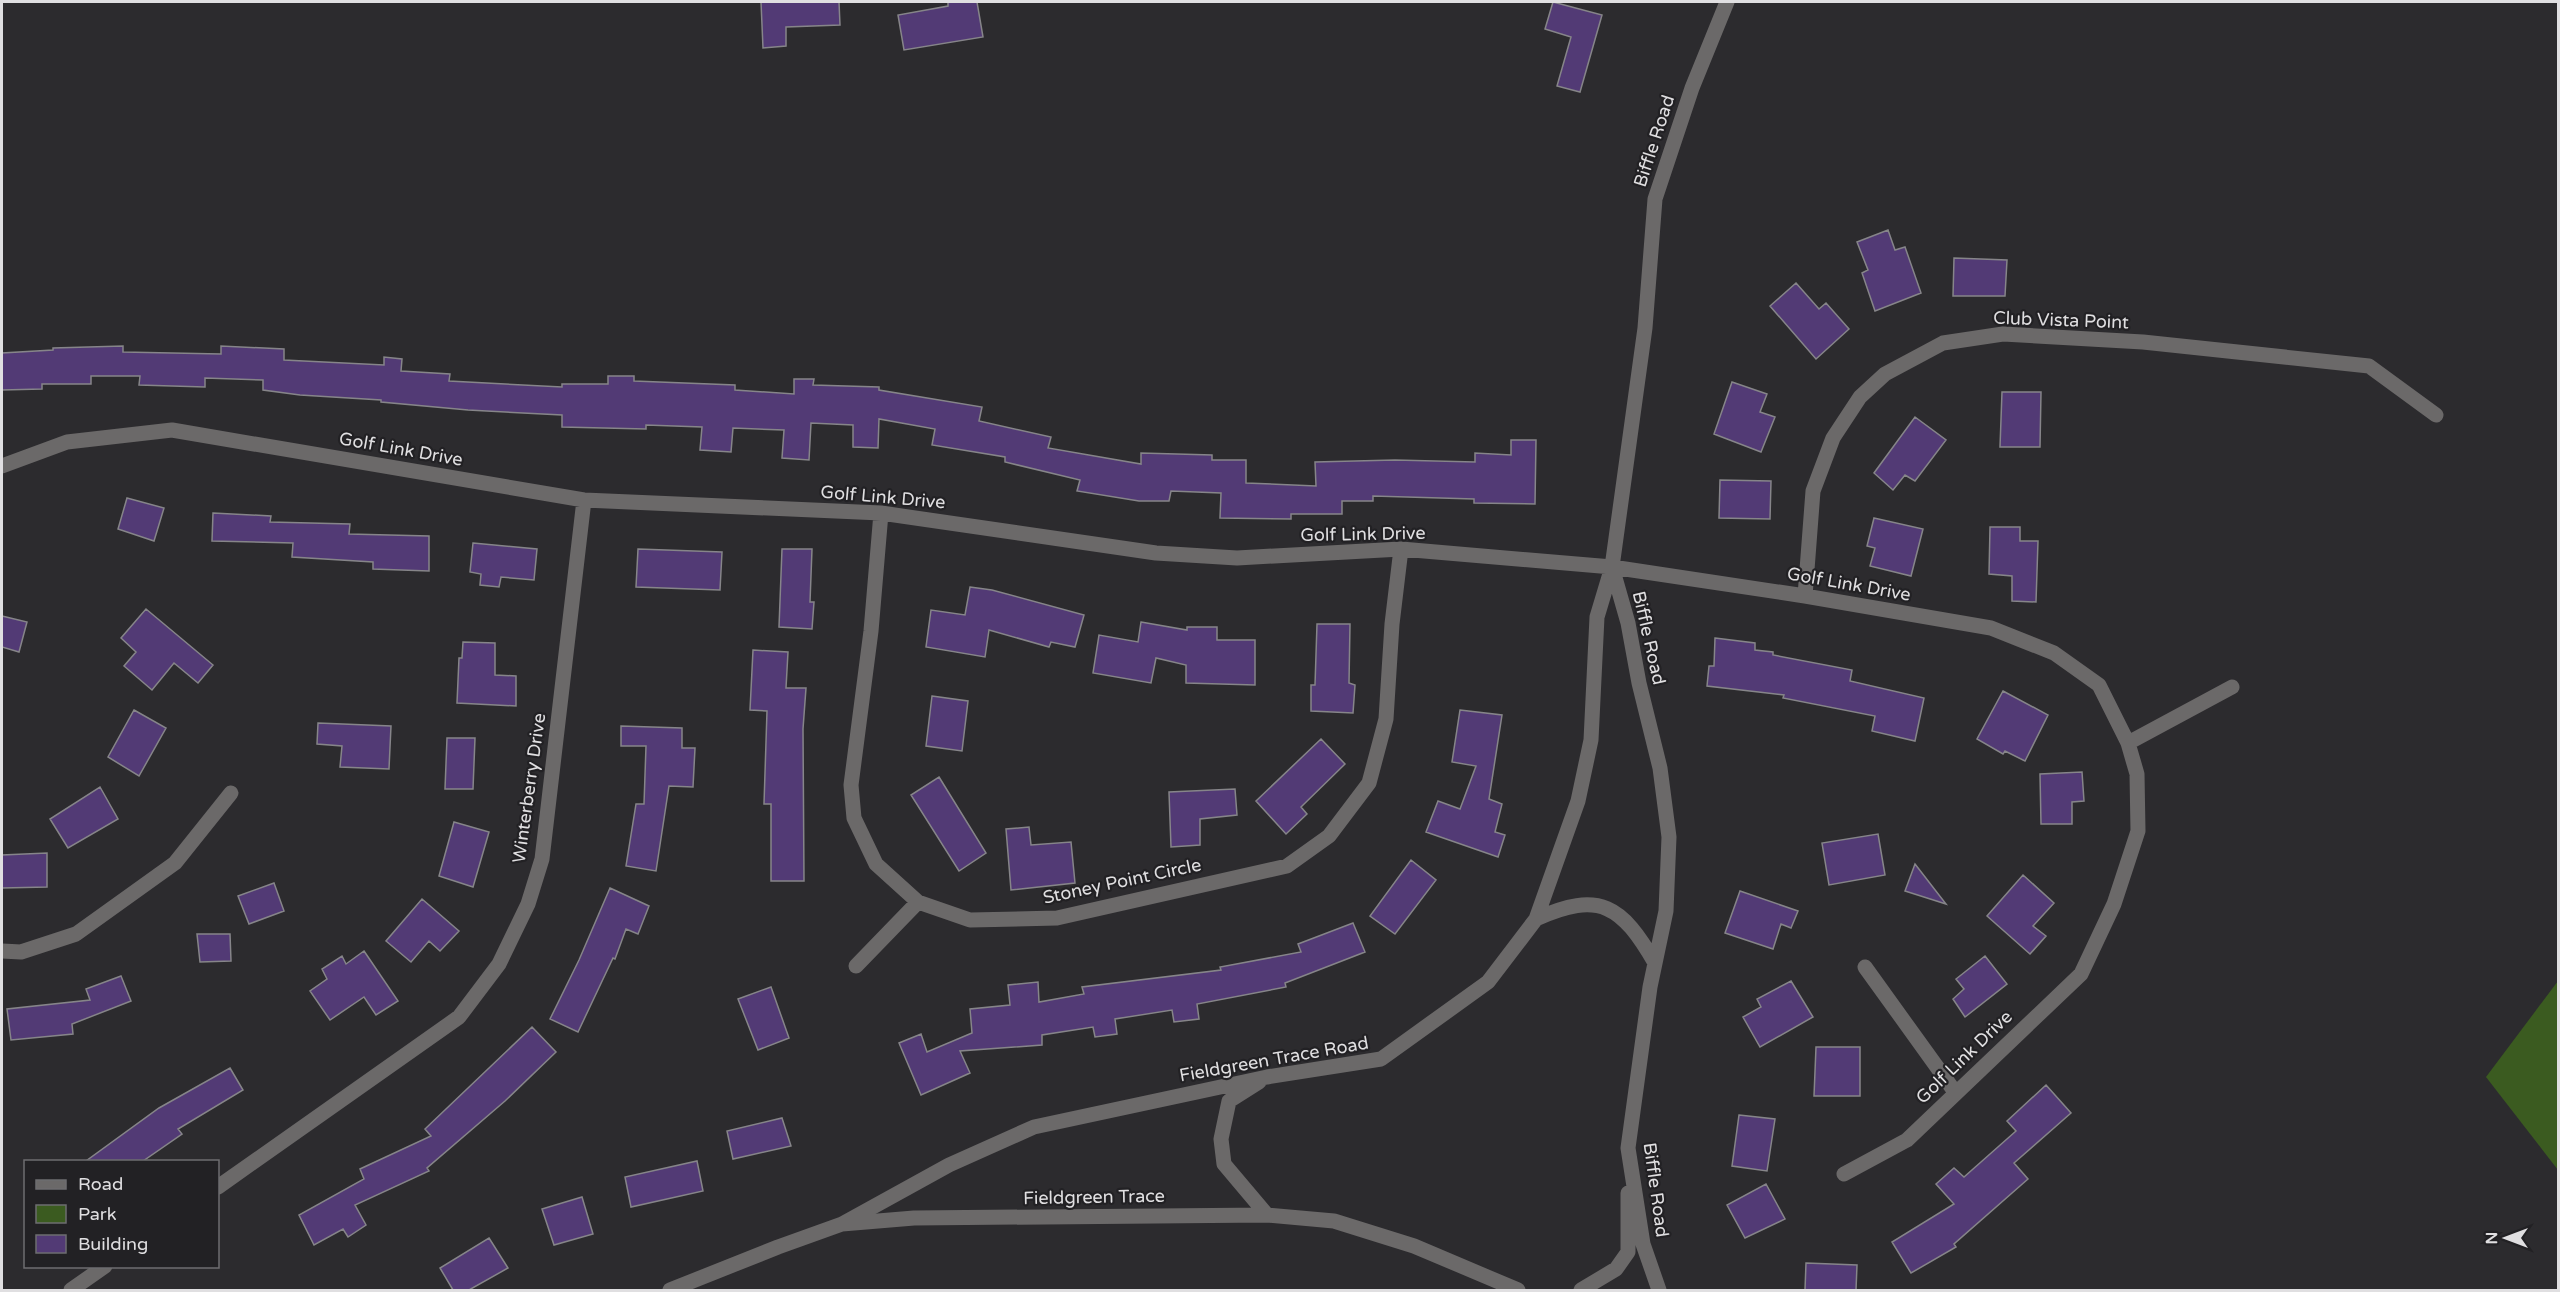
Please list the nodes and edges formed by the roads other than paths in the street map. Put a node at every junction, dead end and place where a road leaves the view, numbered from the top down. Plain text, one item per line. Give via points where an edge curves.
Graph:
1 (1727, 2) edge
2 (2436, 415) dead end
3 (2, 466) edge
4 (584, 500) junction
5 (881, 513) junction
6 (1401, 549) junction
7 (1612, 567) junction
8 (1805, 596) junction
9 (2232, 687) dead end
10 (2128, 743) junction
11 (231, 794) dead end
12 (918, 902) junction
13 (1536, 919) junction
14 (2, 951) edge
15 (1655, 963) junction
16 (856, 966) dead end
17 (1865, 967) dead end
18 (1267, 1077) junction
19 (1955, 1092) junction
20 (1628, 1148) junction
21 (1844, 1174) dead end
22 (219, 1186) edge
23 (1268, 1215) junction
24 (842, 1224) junction
25 (102, 1268) edge
26 (72, 1290) edge
27 (670, 1290) edge
28 (1518, 1290) edge
29 (1581, 1290) edge
30 (1659, 1290) edge

1 - 7 street, Biffle Road via 1692,88 1655,199 1645,328
2 - 8 street, Club Vista Point via 2369,366 2143,342 2003,334 1943,343 1885,374 1860,397 1833,438 1814,491
3 - 4 street, Golf Link Drive via 68,442 172,430
4 - 5 street, Golf Link Drive
4 - 22 street, Winterberry Drive via 542,859 528,904 499,964 459,1017
5 - 6 street, Golf Link Drive via 1179,554 1237,558
5 - 12 street, Stoney Point Circle via 851,785 854,818 876,864
6 - 7 street, Golf Link Drive
6 - 12 street, Stoney Point Circle via 1386,719 1369,783 1329,836 1287,866 1057,918 970,920
7 - 8 street, Golf Link Drive
7 - 13 street, Fieldgreen Trace Road via 1597,617 1591,740 1578,801
7 - 15 street, Biffle Road via 1660,768 1669,837 1666,911
8 - 10 street, Golf Link Drive via 1991,628 2054,653 2099,685
9 - 10 street
10 - 19 street, Golf Link Drive via 2137,774 2138,831 2114,904 2080,974
11 - 14 street via 175,863 76,934 21,952
12 - 16 street
13 - 15 street via 1559,908 1586,904 1609,909 1629,923
13 - 18 street, Fieldgreen Trace Road via 1488,982 1381,1059
15 - 20 street, Biffle Road
17 - 19 street
18 - 23 street via 1230,1101 1221,1139 1224,1164
18 - 24 street, Fieldgreen Trace Road via 1034,1127 949,1165
19 - 21 street, Golf Link Drive via 1907,1140
20 - 29 street via 1628,1252 1616,1269
20 - 30 street, Biffle Road via 1643,1244
23 - 24 street, Fieldgreen Trace via 914,1218
23 - 28 street, Fieldgreen Trace via 1334,1221 1414,1246
24 - 27 street, Fieldgreen Trace
25 - 26 street

